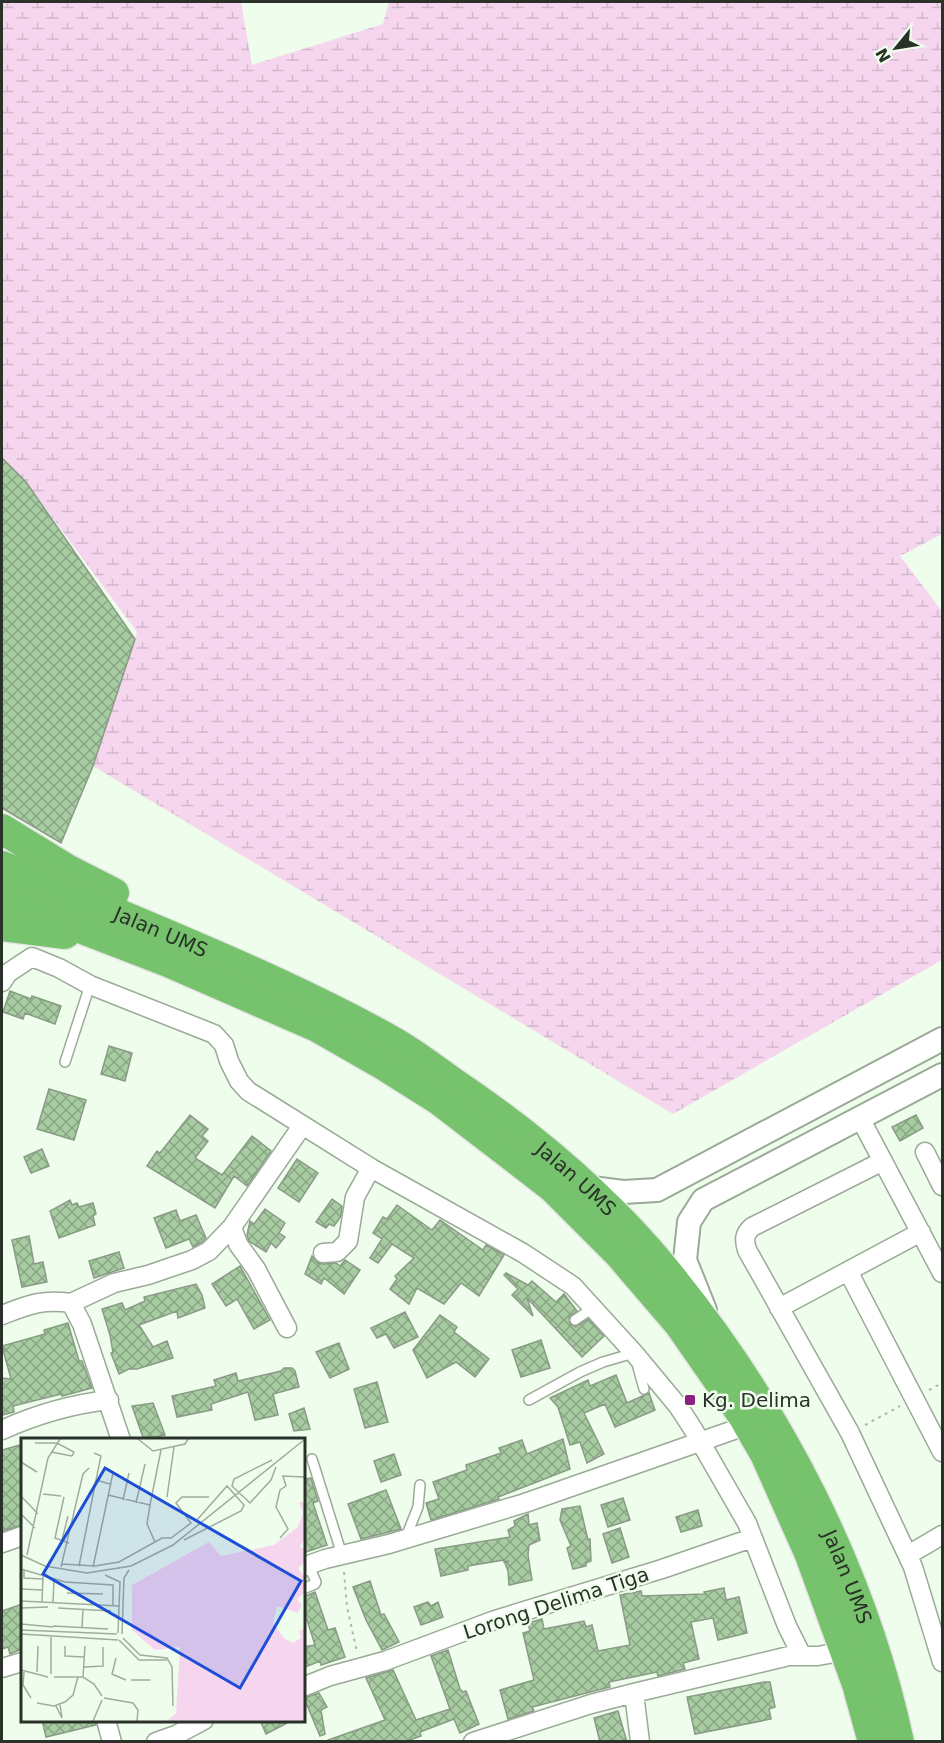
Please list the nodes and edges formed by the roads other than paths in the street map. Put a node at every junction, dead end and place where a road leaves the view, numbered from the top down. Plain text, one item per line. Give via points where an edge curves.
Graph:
1 (2, 829) edge
2 (2, 866) edge
3 (2, 898) edge
4 (2, 926) edge
5 (110, 939) junction
6 (179, 939) junction
7 (2, 982) edge
8 (90, 985) junction
9 (942, 1039) edge
10 (65, 1062) dead end
11 (942, 1075) edge
12 (860, 1118) junction
13 (302, 1126) junction
14 (925, 1152) dead end
15 (883, 1161) junction
16 (371, 1168) junction
17 (942, 1186) edge
18 (584, 1187) junction
19 (232, 1227) junction
20 (921, 1232) junction
21 (323, 1253) dead end
22 (848, 1271) junction
23 (942, 1273) edge
24 (70, 1303) junction
25 (593, 1308) junction
26 (779, 1308) junction
27 (2, 1315) edge
28 (574, 1320) dead end
29 (287, 1328) dead end
30 (713, 1332) junction
31 (634, 1353) junction
32 (644, 1389) dead end
33 (109, 1400) junction
34 (529, 1400) dead end
35 (748, 1425) junction
36 (2, 1430) edge
37 (120, 1438) edge
38 (700, 1442) junction
39 (942, 1452) edge
40 (312, 1459) dead end
41 (420, 1485) dead end
42 (942, 1535) edge
43 (21, 1536) edge
44 (406, 1538) junction
45 (752, 1538) junction
46 (2, 1543) edge
47 (342, 1555) junction
48 (908, 1555) junction
49 (306, 1566) edge
50 (304, 1589) edge
51 (938, 1628) edge
52 (845, 1651) junction
53 (941, 1652) edge
54 (802, 1656) junction
55 (21, 1662) edge
56 (2, 1668) edge
57 (304, 1687) edge
58 (634, 1693) junction
59 (107, 1722) edge
60 (200, 1722) edge
61 (112, 1742) edge
62 (156, 1742) edge
63 (473, 1742) edge
64 (640, 1742) edge
65 (873, 1742) edge
66 (899, 1742) edge

1 - 6 highway via 139,906
2 - 6 highway, Jalan UMS
3 - 5 highway, Jalan UMS
4 - 5 highway
5 - 35 highway, Jalan UMS via 317,1027 439,1100 552,1187 619,1254 679,1324
6 - 18 highway, Jalan UMS via 306,996 395,1043 501,1115
7 - 8 street via 8,973 32,957
8 - 10 lane
8 - 13 street via 214,1034 248,1091
9 - 18 street via 657,1190 623,1192
11 - 12 street
12 - 15 street
12 - 30 street via 703,1200 689,1222 686,1260
13 - 16 street
13 - 19 street
14 - 17 street
15 - 20 street
15 - 26 street via 748,1231 744,1239 747,1250
16 - 21 street via 355,1197 348,1241 337,1252
16 - 25 street via 523,1253 573,1286
18 - 30 highway, Jalan UMS via 665,1269
19 - 24 street via 209,1251 192,1260 114,1283
19 - 29 street
20 - 22 street
20 - 23 street
22 - 26 street
22 - 39 street
24 - 27 street via 41,1301
24 - 33 street via 82,1324
25 - 28 lane
25 - 31 street
26 - 48 street via 850,1433
30 - 66 highway, Jalan UMS via 807,1484 849,1578 890,1701
31 - 32 lane
31 - 34 lane via 580,1372
31 - 38 street via 678,1406
33 - 36 street via 60,1410
33 - 37 street
35 - 38 street
35 - 52 highway, Jalan UMS via 810,1555
38 - 44 street via 525,1503
38 - 45 street
40 - 47 lane
41 - 44 lane via 418,1507
42 - 48 street
43 - 46 street
44 - 47 street
45 - 54 street
45 - 57 street, Lorong Delima Tiga via 495,1620
47 - 49 street
48 - 51 street
49 - 50 lane via 316,1582
51 - 53 street
52 - 54 street
52 - 65 highway, Jalan UMS
54 - 58 street
55 - 56 street
58 - 63 street
58 - 64 street
59 - 61 street
60 - 62 street

